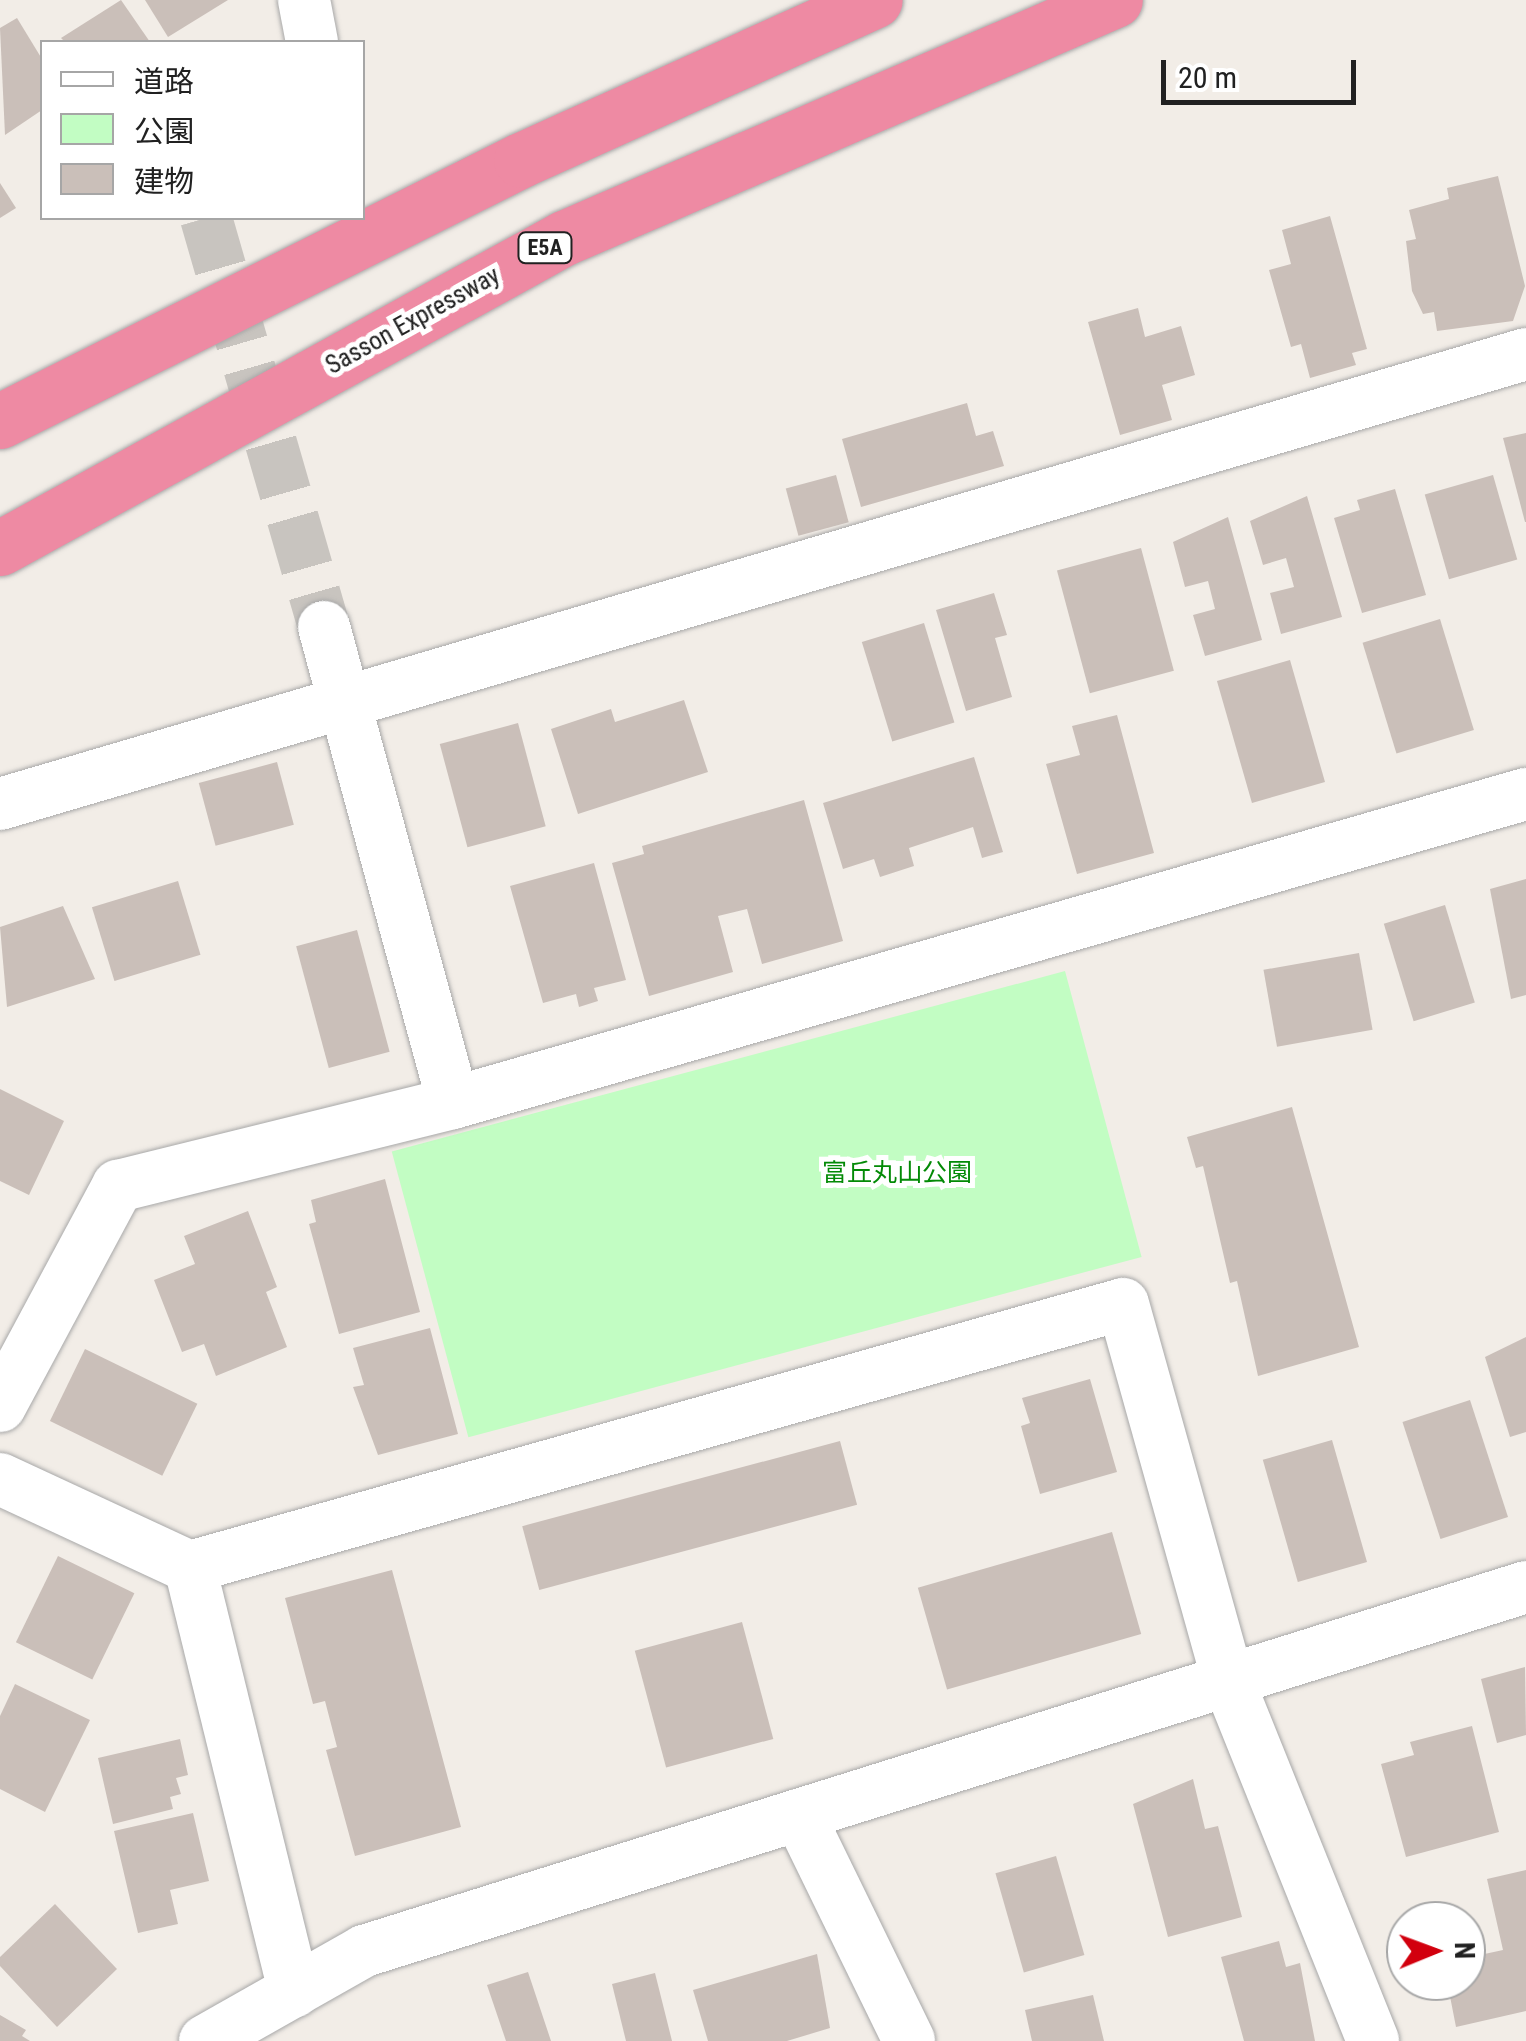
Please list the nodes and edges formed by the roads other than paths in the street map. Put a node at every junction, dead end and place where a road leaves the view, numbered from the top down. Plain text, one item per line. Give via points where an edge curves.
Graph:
1 (304, 0) edge
2 (876, 0) edge
3 (1115, 0) edge
4 (312, 40) edge
5 (1526, 354) edge
6 (0, 421) edge
7 (0, 548) edge
8 (324, 628) tunnel mouth
9 (346, 704) junction
10 (1526, 794) edge
11 (0, 804) edge
12 (453, 1103) junction
13 (0, 1406) edge
14 (0, 1480) edge
15 (190, 1568) junction
16 (1526, 1587) edge
17 (1228, 1680) junction
18 (798, 1815) junction
19 (294, 1991) junction
20 (206, 2041) edge
21 (909, 2041) edge
22 (1374, 2041) edge

1 - 4 street
2 - 6 highway via 521,160
3 - 7 highway, Sasson Expressway / E5A via 564,238
5 - 9 street
8 - 9 street
9 - 11 street
9 - 12 street
10 - 12 street
12 - 13 street via 118,1186
14 - 15 street
15 - 17 street via 1122,1304
15 - 19 street
16 - 17 street
17 - 18 street
17 - 22 street
18 - 19 street via 364,1952
18 - 21 street
19 - 20 street

